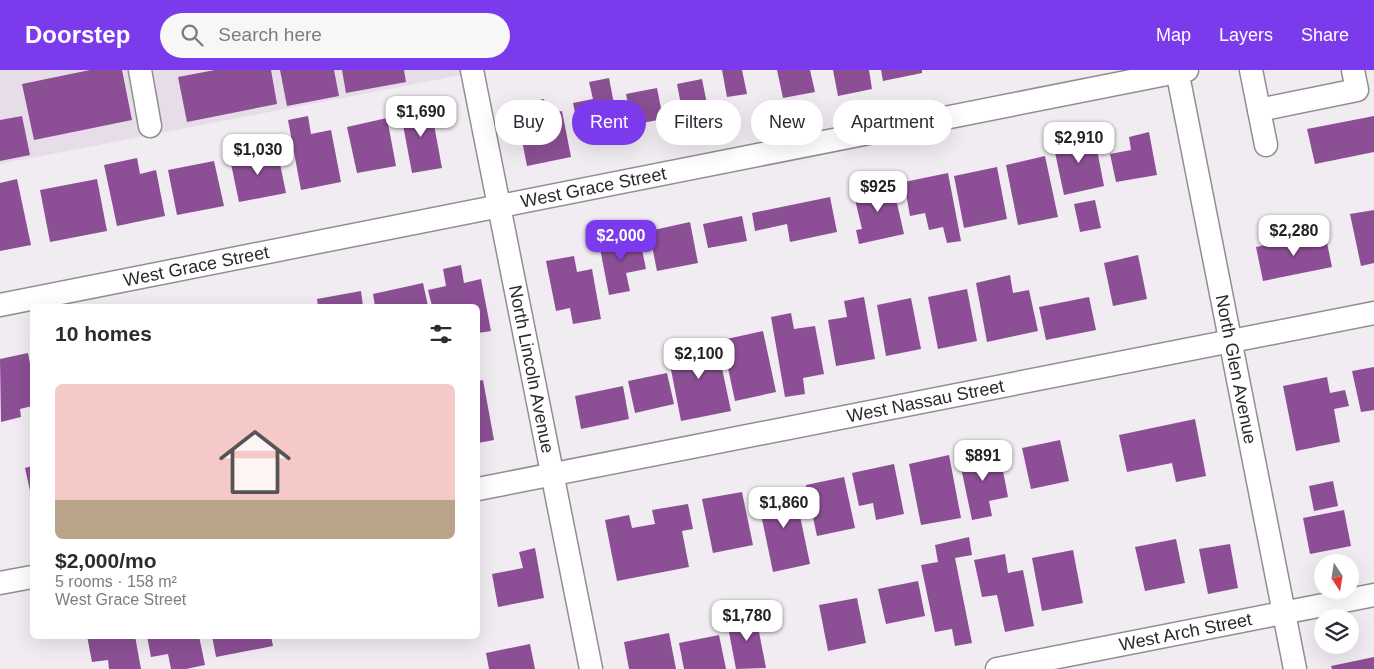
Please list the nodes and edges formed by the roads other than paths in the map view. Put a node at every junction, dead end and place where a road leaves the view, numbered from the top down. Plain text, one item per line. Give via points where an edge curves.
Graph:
1 (140, 70) edge
2 (472, 70) edge
3 (1251, 70) edge
4 (1353, 70) edge
5 (1181, 71) edge
6 (1259, 110) junction
7 (150, 126) dead end
8 (1266, 145) dead end
9 (499, 205) junction
10 (0, 305) edge
11 (1374, 313) edge
12 (1231, 341) junction
13 (552, 475) junction
14 (480, 489) edge
15 (30, 577) edge
16 (0, 583) edge
17 (1374, 595) edge
18 (1285, 612) junction
19 (591, 669) edge
20 (997, 669) edge
21 (1296, 669) edge

1 - 7 street
2 - 9 street, North Lincoln Avenue
3 - 6 street
4 - 6 street via 1357,90
5 - 9 street, West Grace Street
5 - 12 street, North Glen Avenue
6 - 8 street
9 - 10 street, West Grace Street
9 - 13 street, North Lincoln Avenue
11 - 12 street, West Nassau Street
12 - 13 street, West Nassau Street
12 - 18 street, North Glen Avenue
13 - 14 street, West Nassau Street
13 - 19 street, North Lincoln Avenue
15 - 16 street
17 - 18 street, West Arch Street
18 - 20 street, West Arch Street
18 - 21 street, North Glen Avenue

